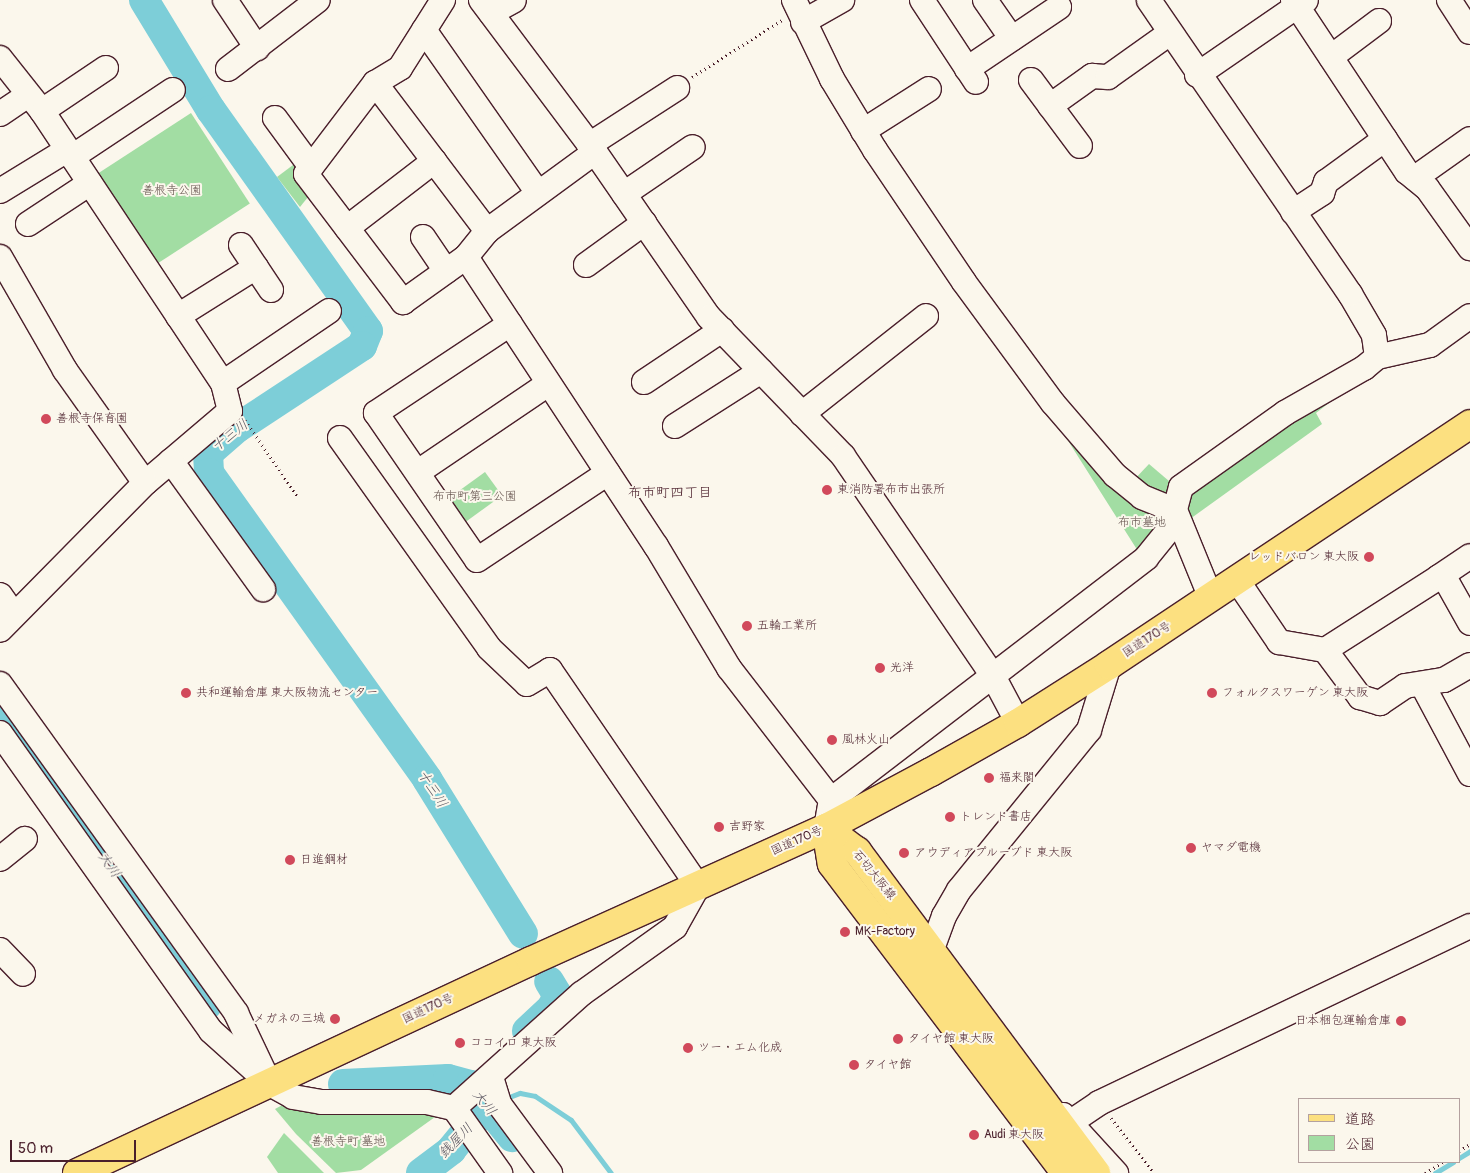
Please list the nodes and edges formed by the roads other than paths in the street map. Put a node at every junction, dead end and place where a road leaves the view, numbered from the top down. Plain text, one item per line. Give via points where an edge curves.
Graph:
1 (225, 0) edge
2 (318, 0) edge
3 (442, 0) edge
4 (514, 0) edge
5 (842, 0) edge
6 (922, 0) edge
7 (986, 0) edge
8 (1149, 0) edge
9 (1449, 0) edge
10 (1299, 2) edge
11 (486, 6) edge
12 (1059, 7) dead end
13 (799, 11) edge
14 (1379, 21) dead end
15 (424, 30) junction
16 (1470, 32) edge
17 (1170, 33) junction
18 (1012, 39) junction
19 (257, 48) junction
20 (1331, 57) junction
21 (0, 58) edge
22 (106, 68) dead end
23 (228, 69) dead end
24 (1197, 75) junction
25 (1031, 80) dead end
26 (375, 83) junction
27 (677, 88) road end
28 (929, 89) dead end
29 (173, 90) dead end
30 (34, 104) junction
31 (1050, 106) junction
32 (0, 114) edge
33 (275, 118) dead end
34 (863, 131) junction
35 (1385, 139) junction
36 (1470, 139) edge
37 (1080, 146) dead end
38 (693, 147) dead end
39 (592, 148) junction
40 (70, 153) junction
41 (434, 161) junction
42 (311, 167) junction
43 (1415, 178) junction
44 (90, 183) junction
45 (0, 191) edge
46 (538, 193) junction
47 (624, 194) junction
48 (1293, 212) junction
49 (644, 223) junction
50 (28, 224) dead end
51 (347, 228) junction
52 (487, 231) junction
53 (423, 237) dead end
54 (241, 246) dead end
55 (1470, 248) edge
56 (466, 257) junction
57 (586, 265) dead end
58 (256, 267) junction
59 (3, 271) edge
60 (446, 271) junction
61 (271, 290) dead end
62 (329, 310) dead end
63 (178, 316) junction
64 (926, 316) dead end
65 (1470, 316) edge
66 (510, 324) junction
67 (722, 330) junction
68 (1378, 356) junction
69 (761, 371) junction
70 (644, 382) dead end
71 (224, 383) junction
72 (548, 384) junction
73 (802, 414) junction
74 (1470, 424) edge
75 (675, 426) dead end
76 (340, 438) dead end
77 (171, 460) junction
78 (418, 472) junction
79 (608, 474) junction
80 (145, 483) junction
81 (1176, 510) junction
82 (1470, 556) edge
83 (1439, 577) junction
84 (1237, 580) junction
85 (263, 589) dead end
86 (0, 595) edge
87 (1212, 598) junction
88 (7, 622) edge
89 (1470, 624) edge
90 (1326, 650) junction
91 (1108, 665) junction
92 (1470, 665) edge
93 (994, 676) junction
94 (0, 684) edge
95 (1422, 684) junction
96 (1018, 723) junction
97 (0, 733) edge
98 (1466, 759) edge
99 (831, 800) junction
100 (826, 828) junction
101 (25, 839) dead end
102 (0, 859) edge
103 (698, 886) junction
104 (1470, 926) edge
105 (932, 949) junction
106 (0, 950) edge
107 (23, 974) dead end
108 (1009, 1078) junction
109 (488, 1080) junction
110 (270, 1084) junction
111 (457, 1109) junction
112 (1071, 1122) junction
113 (76, 1173) edge
114 (500, 1173) edge
115 (550, 1173) edge
116 (1050, 1173) edge
117 (1066, 1173) edge
118 (1096, 1173) edge
119 (1116, 1173) edge

1 - 19 street
2 - 19 street
3 - 15 street
4 - 11 street
5 - 13 street
6 - 18 street via 972,76
7 - 18 street
8 - 17 street
9 - 16 street
10 - 20 street
10 - 24 street
11 - 39 street
12 - 18 street
13 - 34 street
14 - 20 street
15 - 26 street via 400,68
15 - 46 street
17 - 24 street
17 - 31 street via 1108,77 1092,76
19 - 23 street
20 - 35 street
21 - 30 street
22 - 30 street
24 - 48 street
25 - 31 street
26 - 41 street
26 - 42 street
27 - 39 street
28 - 34 street
29 - 40 street
30 - 32 street
30 - 40 street
31 - 37 street
33 - 42 street
34 - 81 street via 964,282 1053,403 1114,474 1142,497
35 - 43 street
35 - 48 street via 1326,182 1322,193
36 - 43 street
38 - 47 street
39 - 46 street
39 - 47 street
40 - 44 street
40 - 45 street
41 - 51 street
41 - 52 street
42 - 51 street via 306,174
43 - 55 street via 1427,188
44 - 50 street
44 - 63 street
46 - 52 street
47 - 49 street
48 - 68 street via 1374,335
49 - 57 street
49 - 67 street via 709,317
51 - 60 street via 403,302
52 - 56 street
53 - 60 street
54 - 58 street
56 - 60 street
56 - 66 street
58 - 61 street
58 - 63 street
59 - 80 street via 65,370
62 - 71 street
63 - 71 street
64 - 73 street
65 - 68 street via 1430,345
66 - 72 street
66 - 78 street via 376,413
67 - 69 street
67 - 70 street
68 - 81 street via 1364,368 1285,413 1181,488
69 - 73 street
69 - 75 street
71 - 77 street via 230,410
72 - 78 street
72 - 79 street
73 - 93 street via 843,456
74 - 84 main road, 国道170号
76 - 103 street via 489,648 527,684 550,670
77 - 80 street
77 - 85 street
78 - 79 street via 477,560
79 - 99 street via 729,668
80 - 88 street
81 - 87 street
81 - 93 street via 1170,528 1146,558
82 - 83 street
83 - 89 street via 1447,582
83 - 90 street
84 - 87 main road, 国道170号
84 - 90 street via 1280,642
86 - 88 street
87 - 91 main road, 国道170号
90 - 95 street via 1360,697 1380,703 1405,686
91 - 96 main road, 国道170号
91 - 105 street via 1089,730 959,890 944,916
92 - 95 street via 1444,680
93 - 96 street
93 - 99 street
94 - 110 street via 236,1013
95 - 98 street
96 - 100 main road, 国道170号
97 - 110 street via 211,1031
99 - 100 street
100 - 103 main road, 国道170号
100 - 105 main road, 石切大阪線 via 858,851
100 - 108 main road, 石切大阪線 via 832,864
101 - 102 street
103 - 109 street via 675,927 581,994
103 - 110 main road, 国道170号
104 - 112 street via 1100,1102
105 - 108 main road, 石切大阪線
106 - 107 street
108 - 112 street
108 - 116 street via 1029,1142
108 - 117 main road, 石切大阪線
108 - 118 main road, 石切大阪線
109 - 111 street
109 - 115 street via 499,1104
110 - 111 street via 293,1097 322,1102 427,1102
110 - 113 main road, 国道170号
111 - 114 street
112 - 119 street

